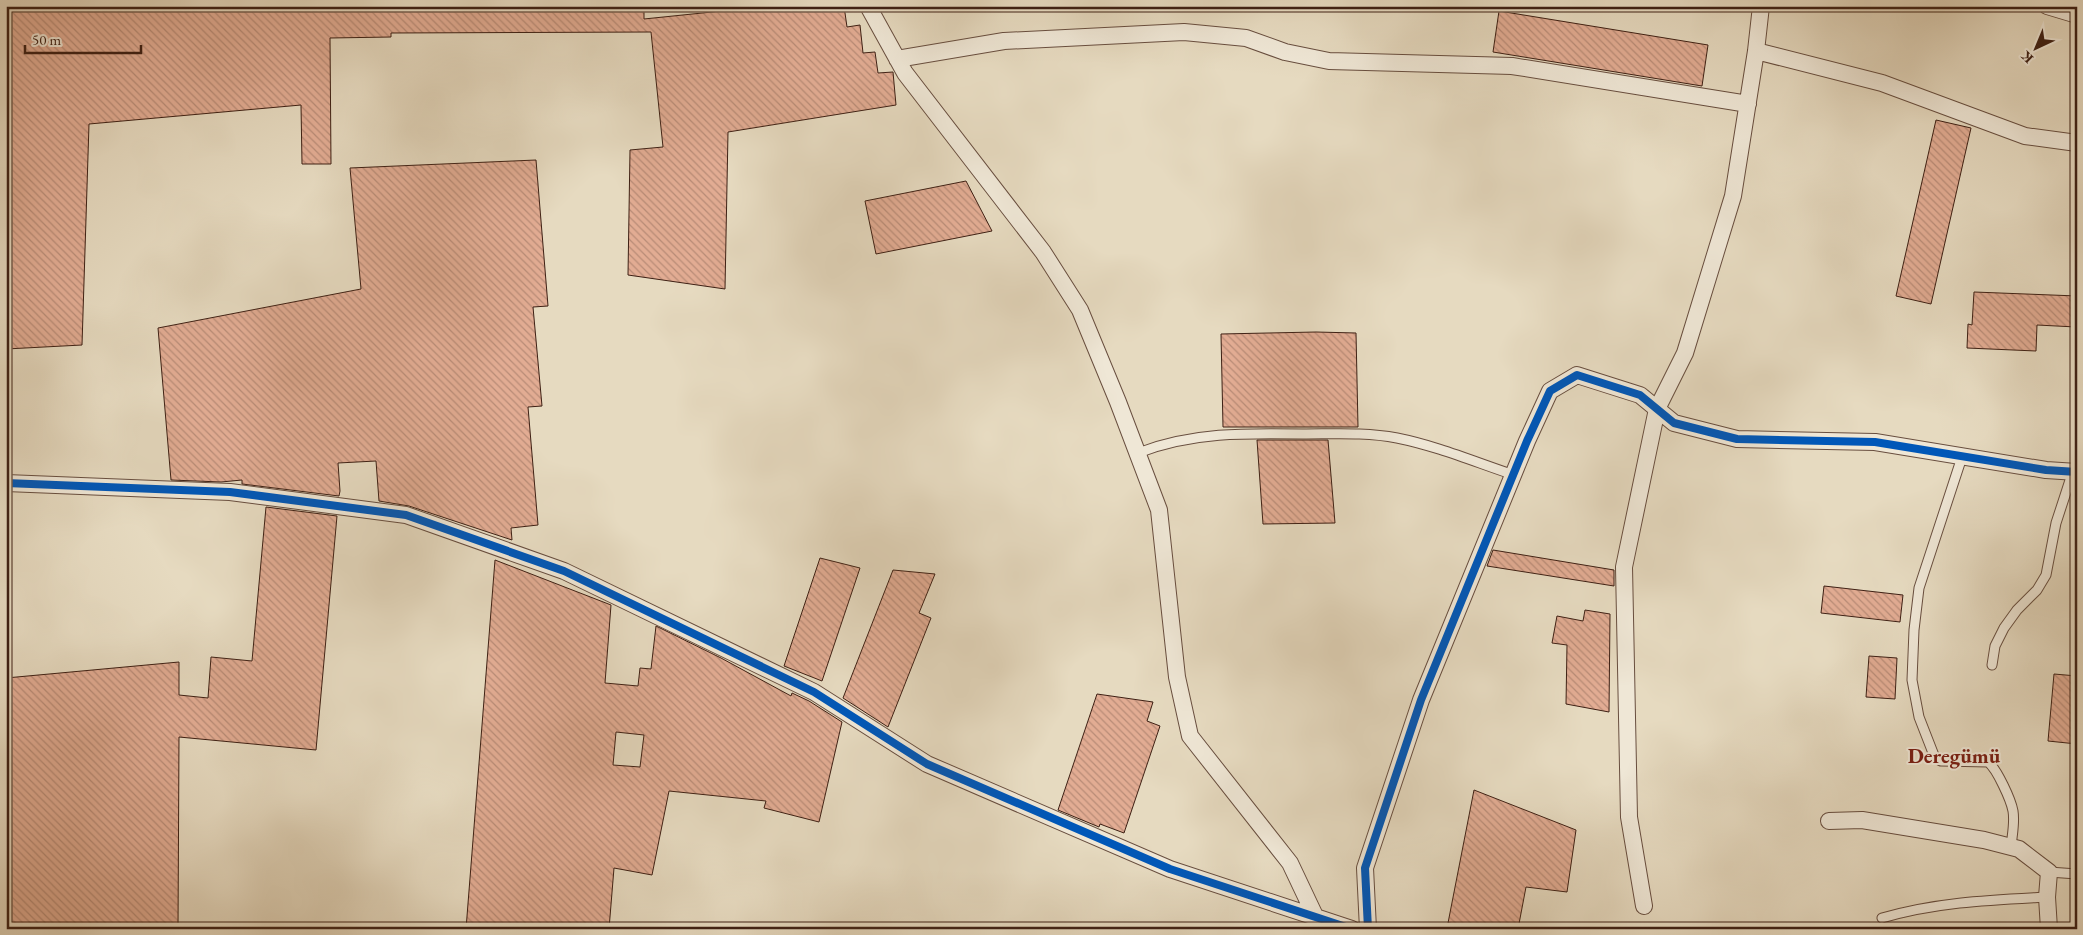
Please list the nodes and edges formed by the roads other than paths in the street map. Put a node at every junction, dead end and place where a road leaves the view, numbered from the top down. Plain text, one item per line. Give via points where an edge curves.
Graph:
1 (868, 6) edge
2 (1761, 6) edge
3 (2047, 6) edge
4 (2077, 15) edge
5 (1756, 52) junction
6 (897, 59) junction
7 (1748, 104) junction
8 (2077, 143) edge
9 (1657, 409) junction
10 (1138, 453) junction
11 (1962, 457) junction
12 (2075, 472) edge
13 (1514, 475) junction
14 (6, 482) edge
15 (1992, 665) dead end
16 (1830, 821) dead end
17 (2011, 847) junction
18 (2049, 872) junction
19 (2077, 874) edge
20 (2047, 897) junction
21 (1644, 906) dead end
22 (1316, 918) junction
23 (1882, 918) dead end
24 (1352, 929) edge
25 (1368, 929) edge
26 (2049, 929) edge

1 - 6 street
2 - 5 street
3 - 4 street
5 - 7 street
5 - 8 street via 1882,83 2025,136
6 - 7 street via 1004,41 1184,32 1246,38 1285,52 1329,61 1512,66
6 - 10 street via 1043,252 1080,310
7 - 9 street via 1733,196 1685,353
9 - 11 street via 1674,423 1737,439 1875,442
9 - 13 street via 1640,395 1576,375 1550,391
9 - 21 street via 1624,567 1629,817
10 - 13 lane via 1196,437 1361,434 1422,444
10 - 22 street via 1159,510 1177,677 1190,736 1290,863
11 - 12 street
11 - 17 lane via 1919,588 1912,680 1919,717 1935,758 1941,761 1988,762 1996,772 2013,810
12 - 15 lane via 2056,523 2046,575 2004,628 1995,646
13 - 25 street via 1420,700 1368,858 1365,868
14 - 22 street via 230,492 406,515 564,571 814,692 927,764 1170,869
16 - 17 street via 1862,820 1893,824
17 - 18 street via 2019,849
18 - 19 lane
18 - 20 street
20 - 23 lane via 1946,904 1915,908
20 - 26 street
22 - 24 street

